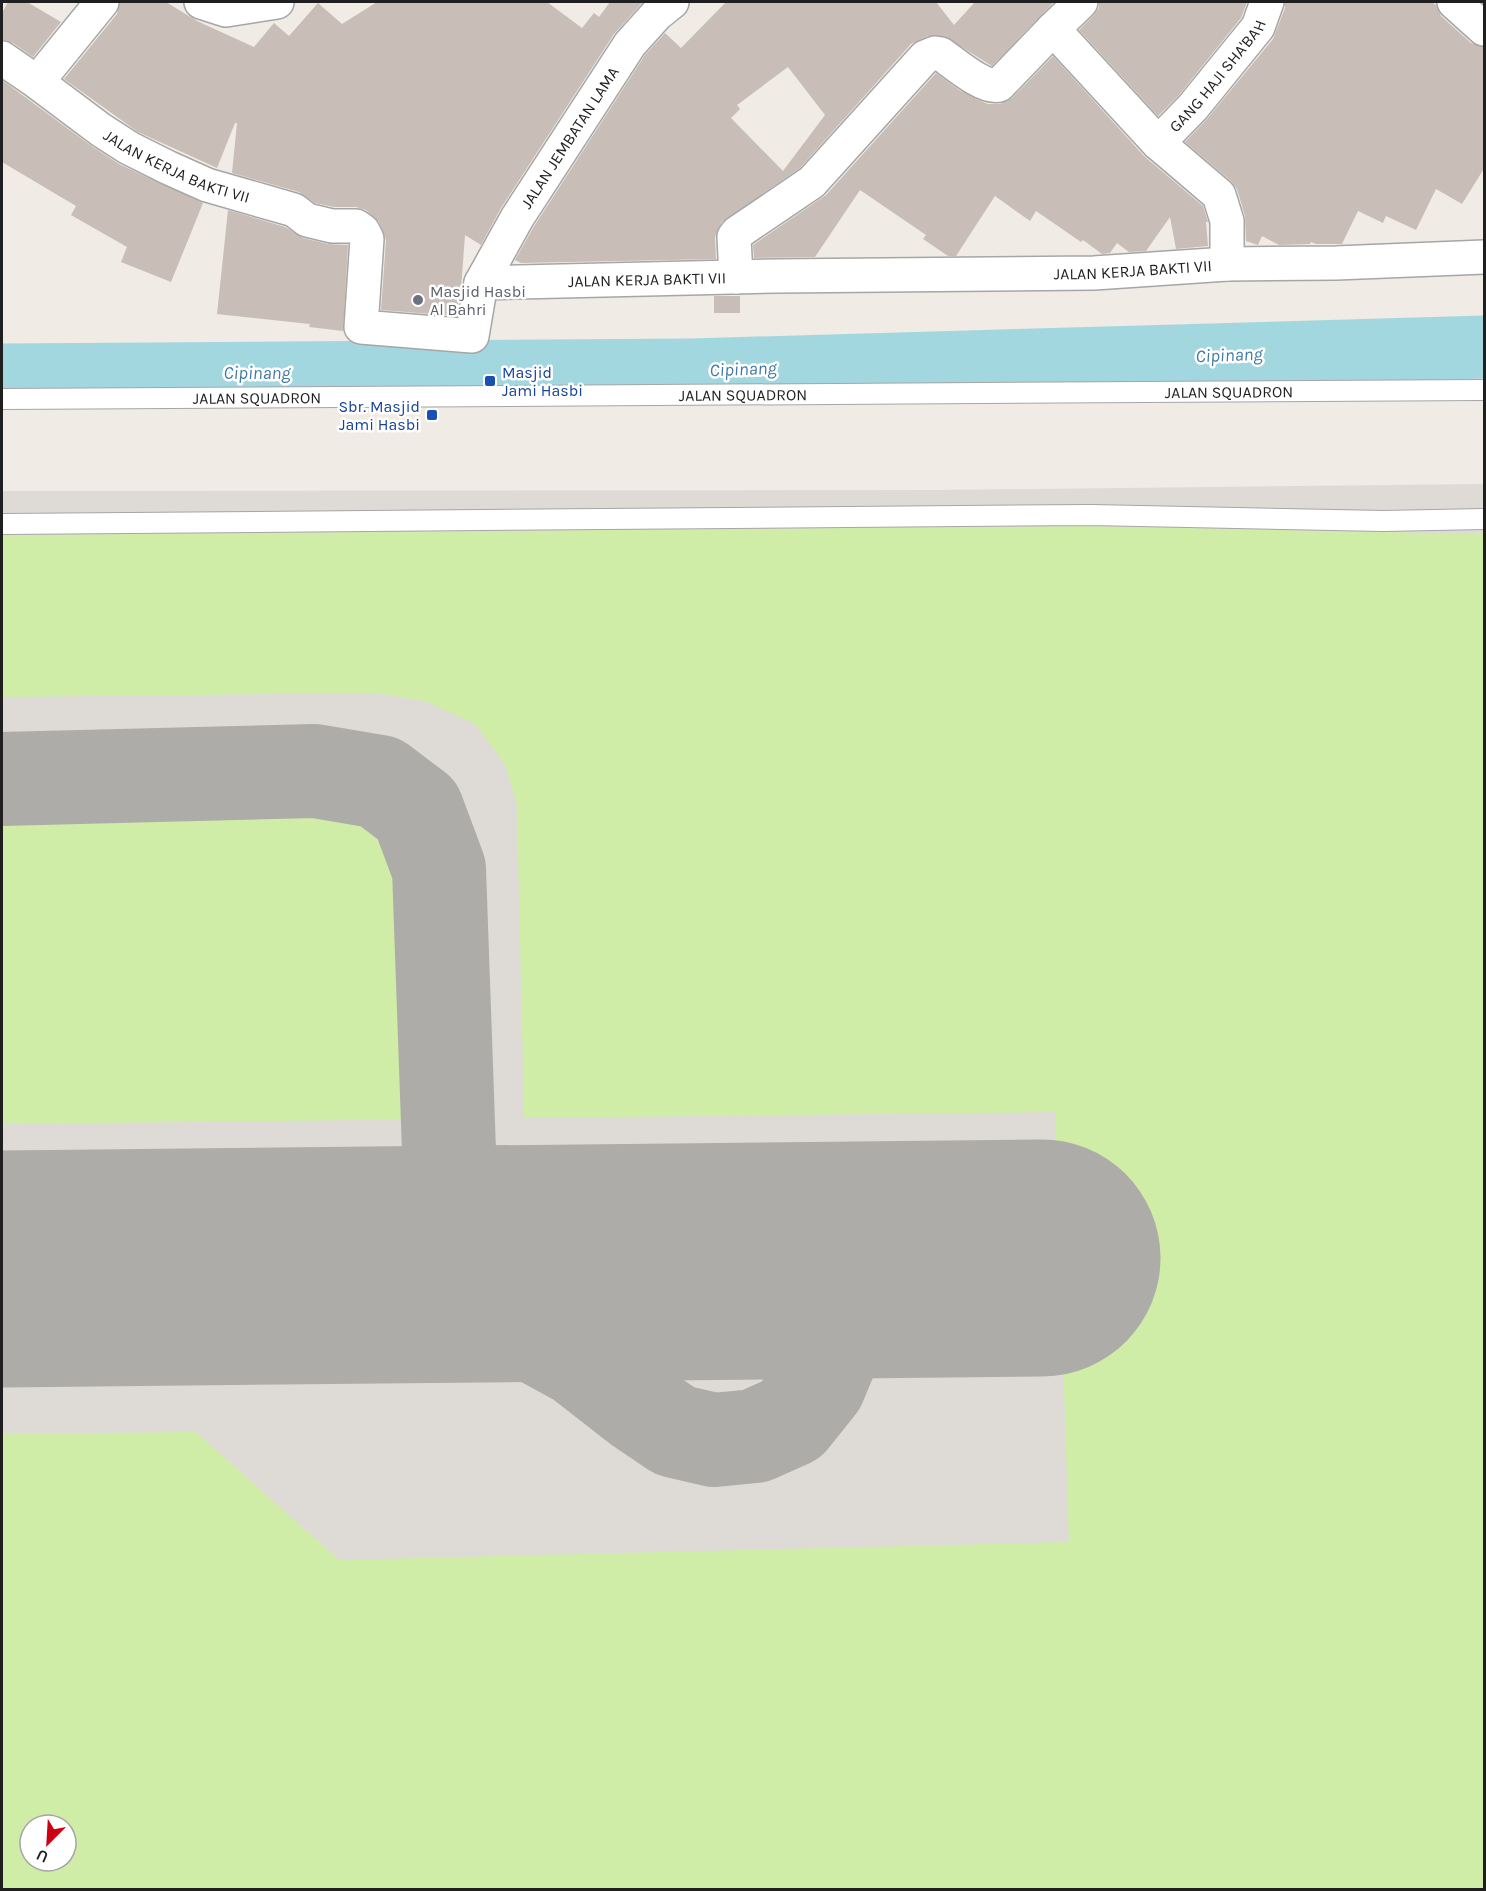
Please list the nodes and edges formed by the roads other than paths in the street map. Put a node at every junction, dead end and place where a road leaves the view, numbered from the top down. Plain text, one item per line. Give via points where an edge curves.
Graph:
1 (102, 2) edge
2 (201, 2) edge
3 (277, 2) edge
4 (672, 2) edge
5 (1081, 2) edge
6 (1267, 2) edge
7 (1053, 29) junction
8 (2, 58) edge
9 (37, 82) junction
10 (1158, 143) junction
11 (1485, 257) edge
12 (1227, 264) junction
13 (736, 277) junction
14 (481, 282) junction
15 (1485, 390) edge
16 (2, 399) edge
17 (1485, 519) edge
18 (2, 524) edge

1 - 9 street
2 - 3 street via 226,10
4 - 14 street, JALAN JEMBATAN LAMA via 630,44 517,218
5 - 7 street
6 - 10 street, GANG HAJI SHA'BAH via 1258,27 1193,107
7 - 10 street
7 - 13 street via 993,87 941,54 925,57 812,182 737,233
8 - 9 street, JALAN KERJA BAKTI VII
9 - 14 street, JALAN KERJA BAKTI VII via 129,148 192,179 294,210 307,220 360,229 367,239 361,327 472,336
10 - 12 street via 1219,195 1227,221
11 - 12 street, JALAN KERJA BAKTI VII
12 - 13 street, JALAN KERJA BAKTI VII via 1094,273
13 - 14 street, JALAN KERJA BAKTI VII
15 - 16 lane, JALAN SQUADRON
17 - 18 lane via 1383,521 1091,515

